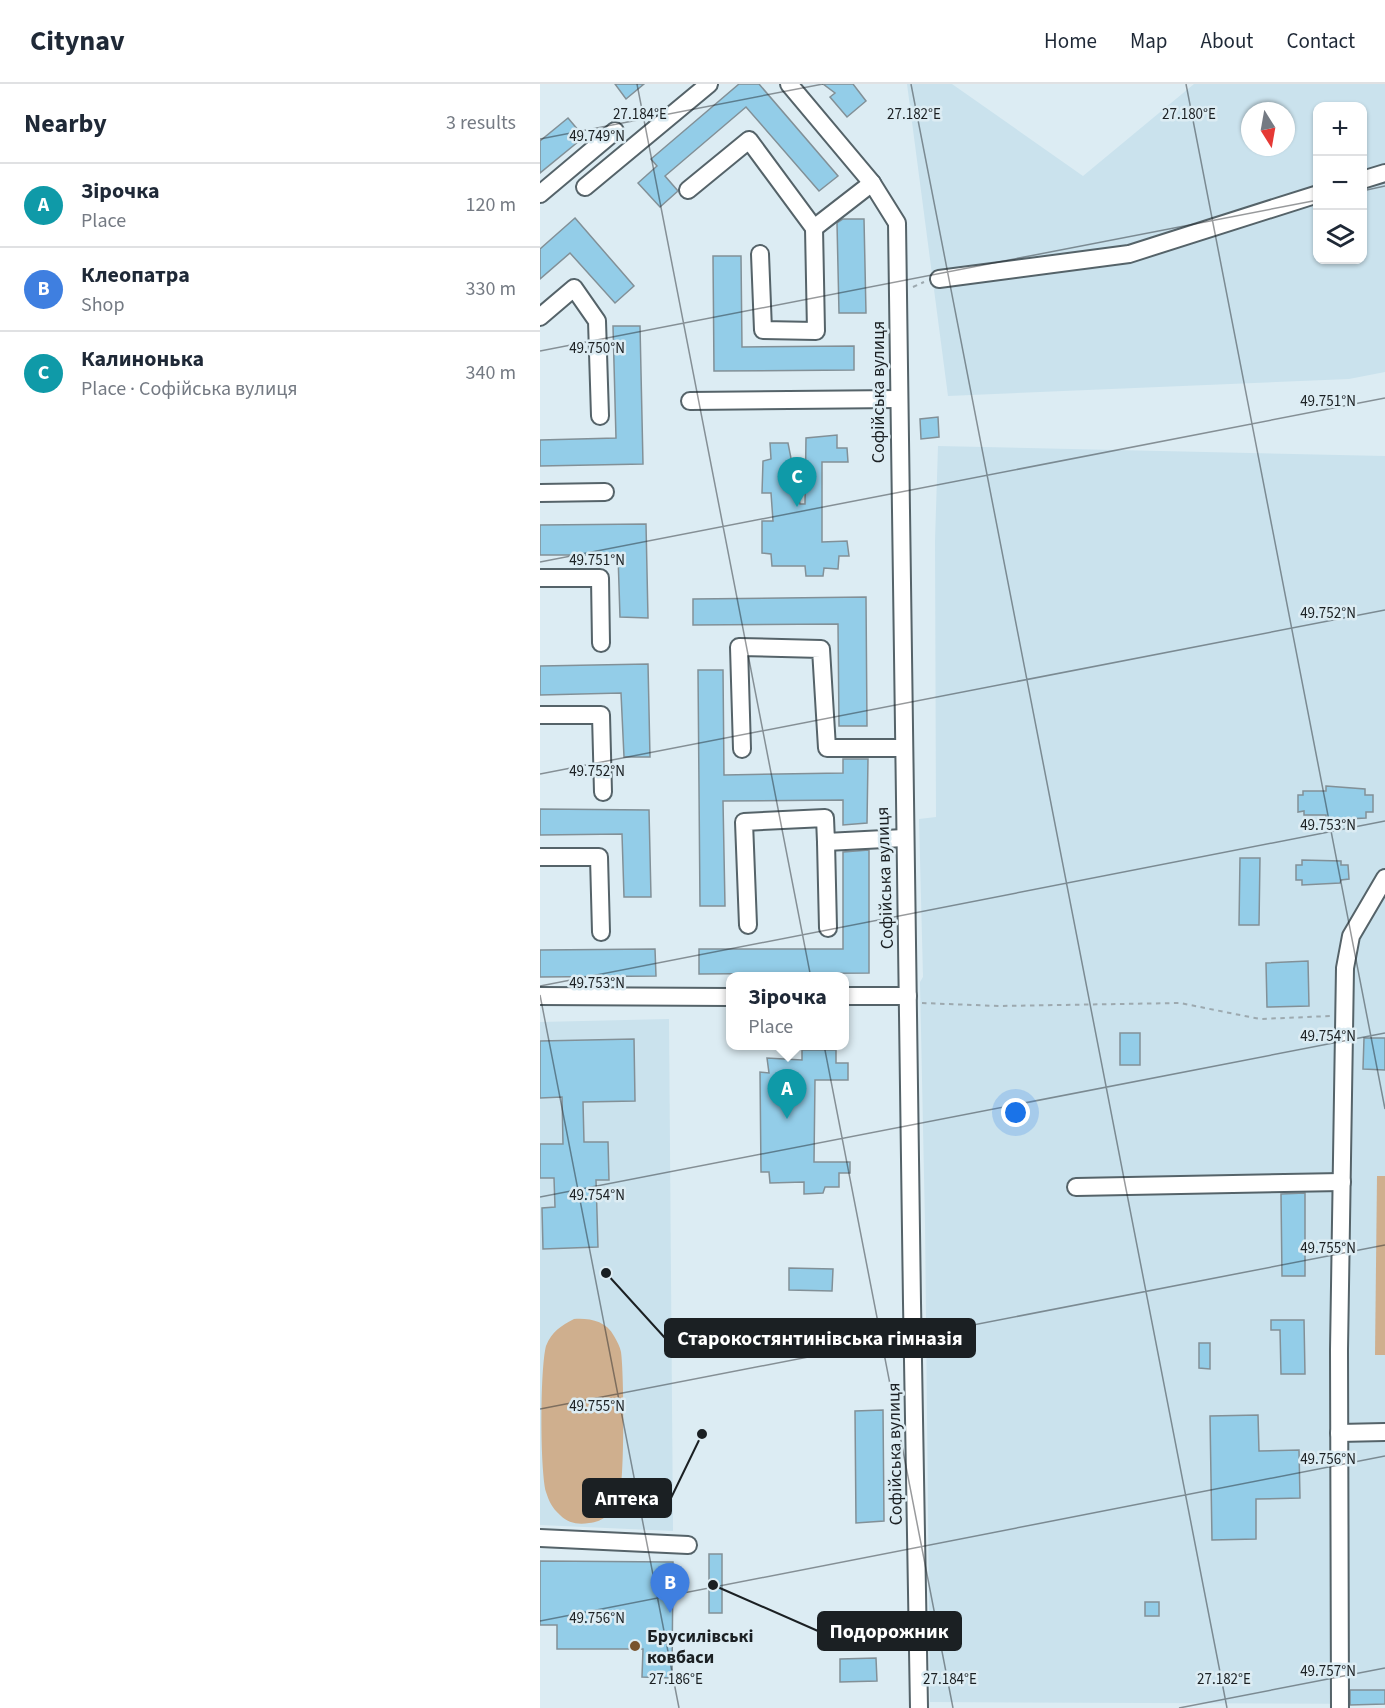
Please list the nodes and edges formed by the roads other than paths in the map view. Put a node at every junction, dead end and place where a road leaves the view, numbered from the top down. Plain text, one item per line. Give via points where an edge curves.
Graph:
1 (709, 84) edge
2 (789, 84) edge
3 (637, 143) junction
4 (1385, 173) edge
5 (1367, 178) edge
6 (872, 183) junction
7 (585, 187) dead end
8 (688, 190) dead end
9 (540, 194) edge
10 (1313, 195) edge
11 (814, 228) junction
12 (760, 254) dead end
13 (939, 279) road end
14 (540, 317) edge
15 (898, 399) junction
16 (690, 401) dead end
17 (600, 416) dead end
18 (605, 492) dead end
19 (540, 493) edge
20 (540, 578) edge
21 (601, 643) dead end
22 (540, 715) edge
23 (901, 748) junction
24 (742, 749) dead end
25 (603, 792) dead end
26 (904, 838) junction
27 (826, 842) junction
28 (540, 857) edge
29 (1385, 878) edge
30 (748, 925) dead end
31 (828, 928) dead end
32 (600, 932) dead end
33 (540, 996) edge
34 (849, 996) edge
35 (726, 997) edge
36 (912, 1000) junction
37 (1342, 1182) junction
38 (1076, 1187) dead end
39 (1385, 1432) edge
40 (1340, 1433) junction
41 (540, 1538) edge
42 (688, 1545) dead end
43 (919, 1708) edge
44 (1340, 1708) edge

1 - 3 street
2 - 6 street, Софійська вулиця
3 - 7 street
3 - 9 street via 617,127
4 - 5 street
6 - 11 street
6 - 15 street, Софійська вулиця via 897,223
8 - 11 street via 749,141
10 - 13 street via 1129,254
11 - 12 street via 816,331 762,330
14 - 17 street via 574,288 597,321
15 - 16 street
15 - 23 street, Софійська вулиця
18 - 19 street
20 - 21 street via 600,578
22 - 25 street via 601,715
23 - 24 street via 826,747 821,649 739,647
23 - 26 street, Софійська вулиця
26 - 27 street
26 - 36 street, Софійська вулиця
27 - 30 street via 825,818 744,822
27 - 31 street
28 - 32 street via 599,857
29 - 37 street via 1351,936 1345,968
33 - 35 street
34 - 36 street
36 - 43 street, Софійська вулиця
37 - 38 street
37 - 40 street
39 - 40 street
40 - 44 street
41 - 42 street

